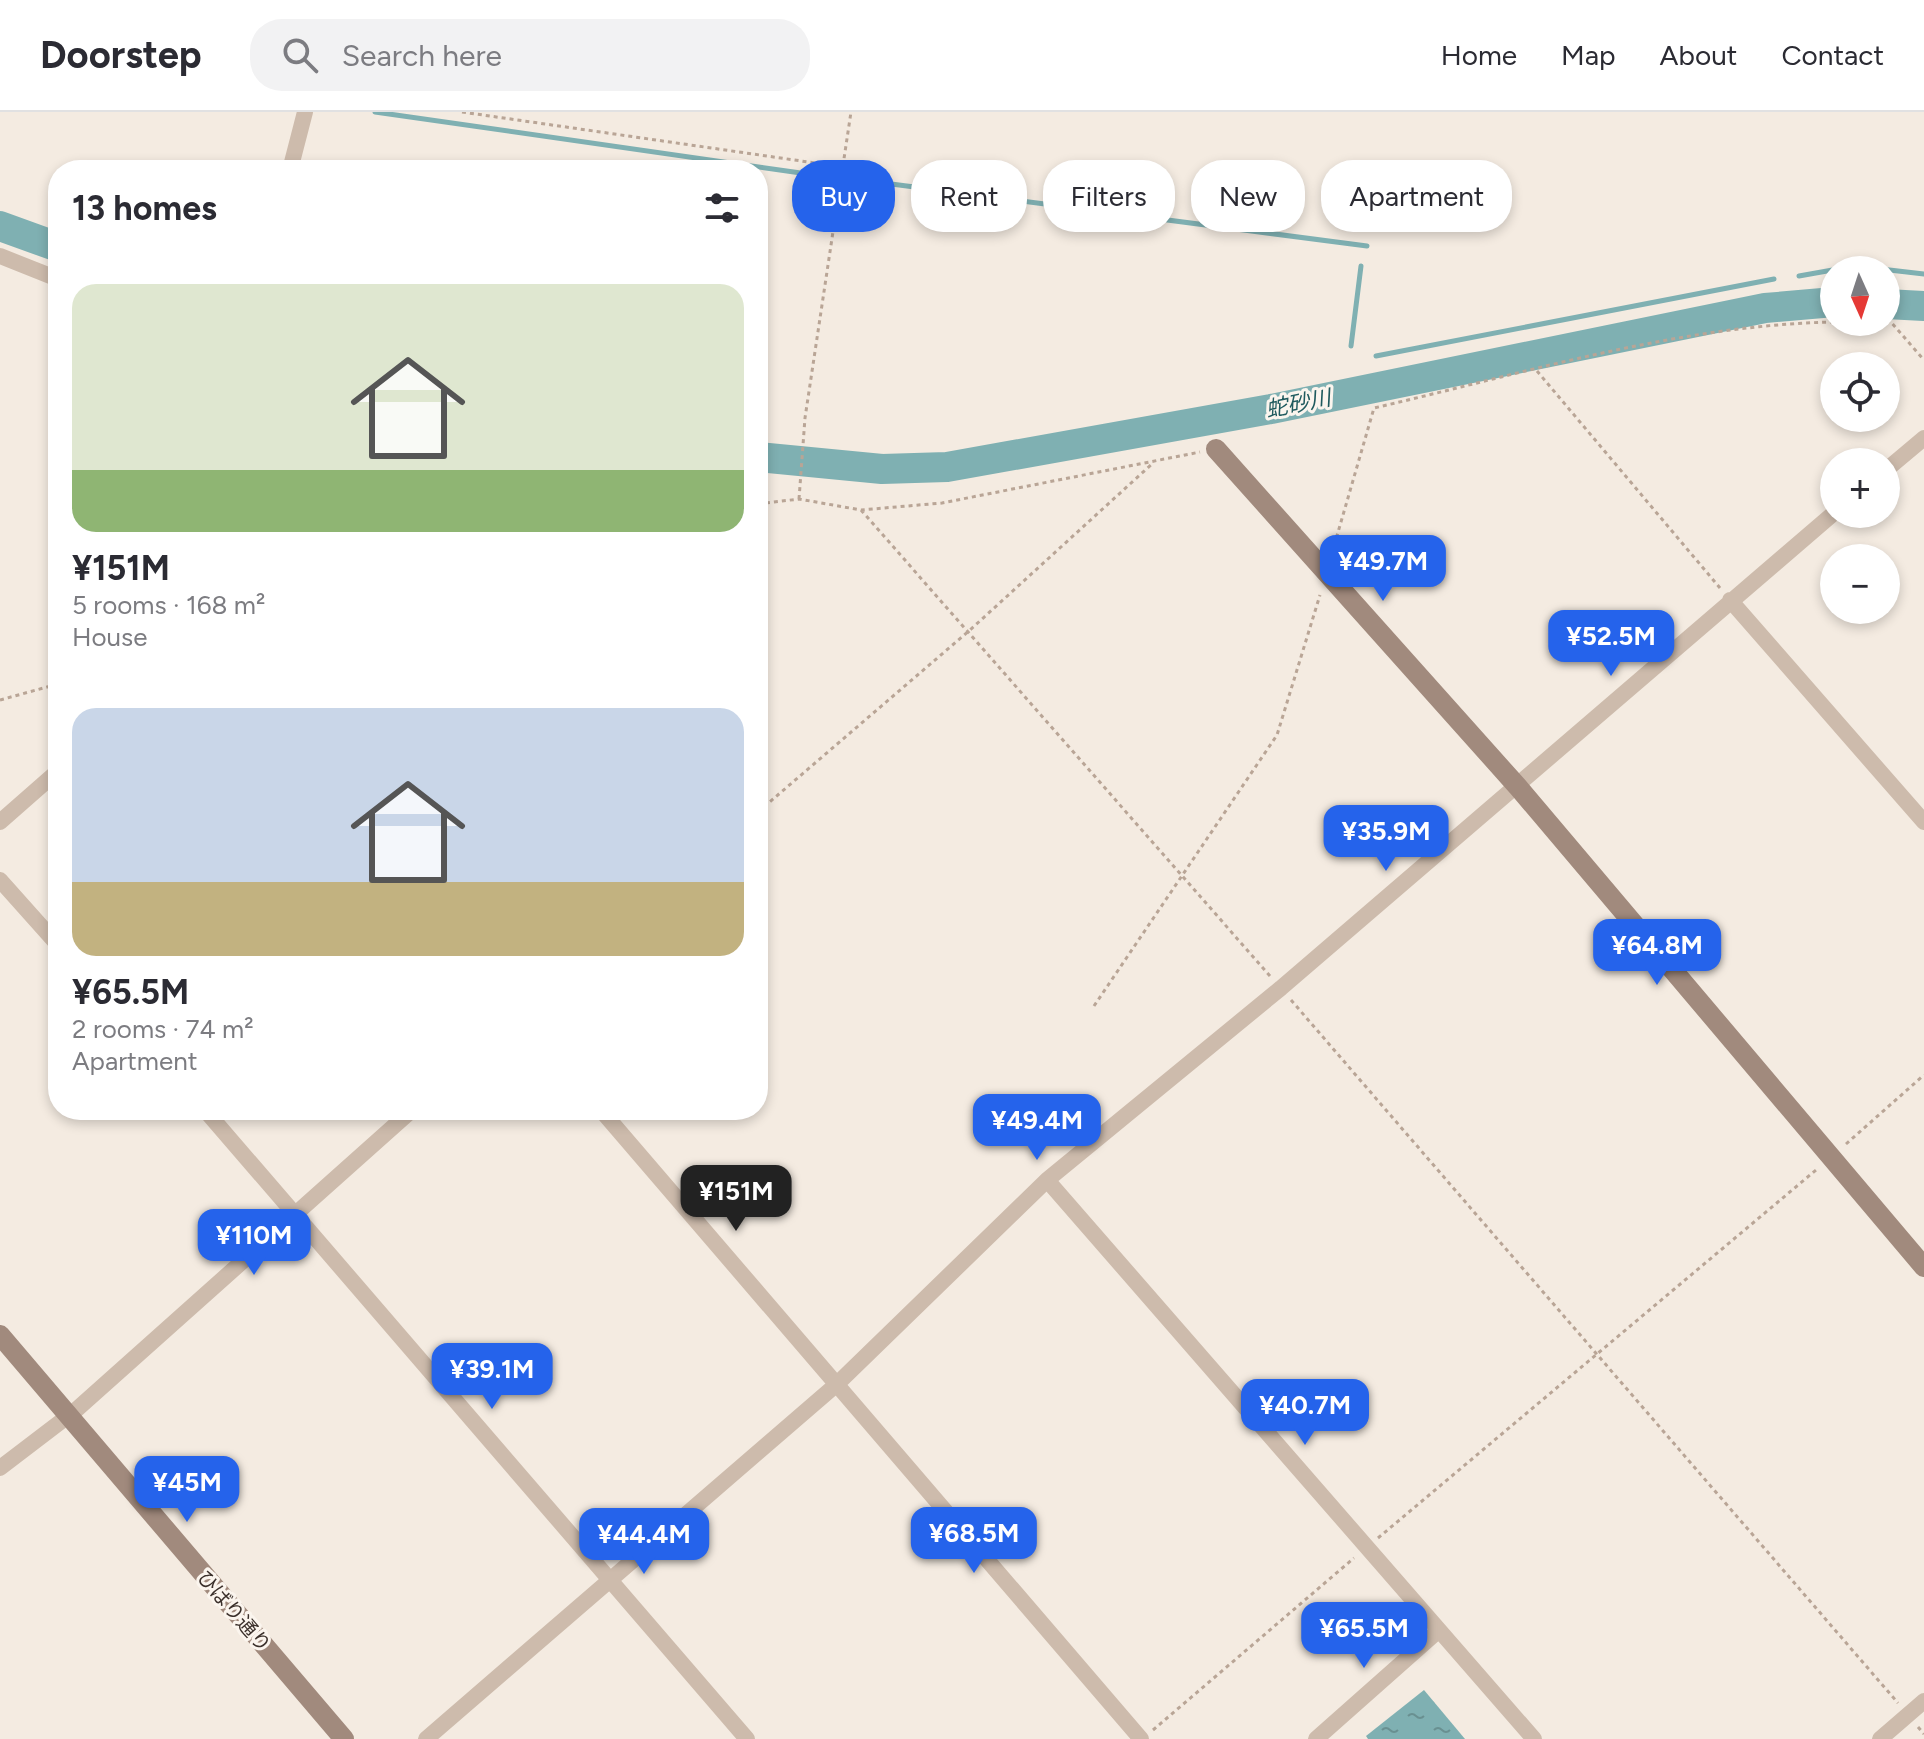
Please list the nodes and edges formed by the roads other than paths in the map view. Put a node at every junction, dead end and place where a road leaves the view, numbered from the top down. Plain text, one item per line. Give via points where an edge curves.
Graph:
1 (305, 112) edge
2 (293, 160) edge
3 (0, 256) edge
4 (48, 275) edge
5 (1924, 438) edge
6 (1216, 449) road end
7 (1900, 458) edge
8 (1820, 525) edge
9 (1730, 600) junction
10 (48, 780) edge
11 (1518, 787) junction
12 (0, 822) edge
13 (1924, 822) edge
14 (0, 880) edge
15 (48, 934) edge
16 (214, 1120) edge
17 (401, 1120) edge
18 (610, 1120) edge
19 (1047, 1180) junction
20 (296, 1211) junction
21 (1924, 1267) edge
22 (0, 1335) edge
23 (837, 1384) junction
24 (70, 1415) junction
25 (0, 1468) edge
26 (609, 1580) junction
27 (1439, 1630) junction
28 (1924, 1701) edge
29 (344, 1739) edge
30 (426, 1739) edge
31 (747, 1739) edge
32 (1141, 1739) edge
33 (1316, 1739) edge
34 (1534, 1739) edge
35 (1880, 1739) edge

1 - 2 street
3 - 4 street
5 - 7 street
6 - 11 street
8 - 9 street
9 - 11 street
9 - 13 street
10 - 12 street
11 - 19 street
11 - 21 street
14 - 15 street
16 - 20 street
17 - 20 street
18 - 23 street
19 - 23 street
19 - 27 street
20 - 24 street
20 - 26 street
22 - 24 street, ひばり通り
23 - 26 street
23 - 32 street
24 - 25 street
24 - 29 street, ひばり通り
26 - 30 street
26 - 31 street
27 - 33 street
27 - 34 street
28 - 35 street

